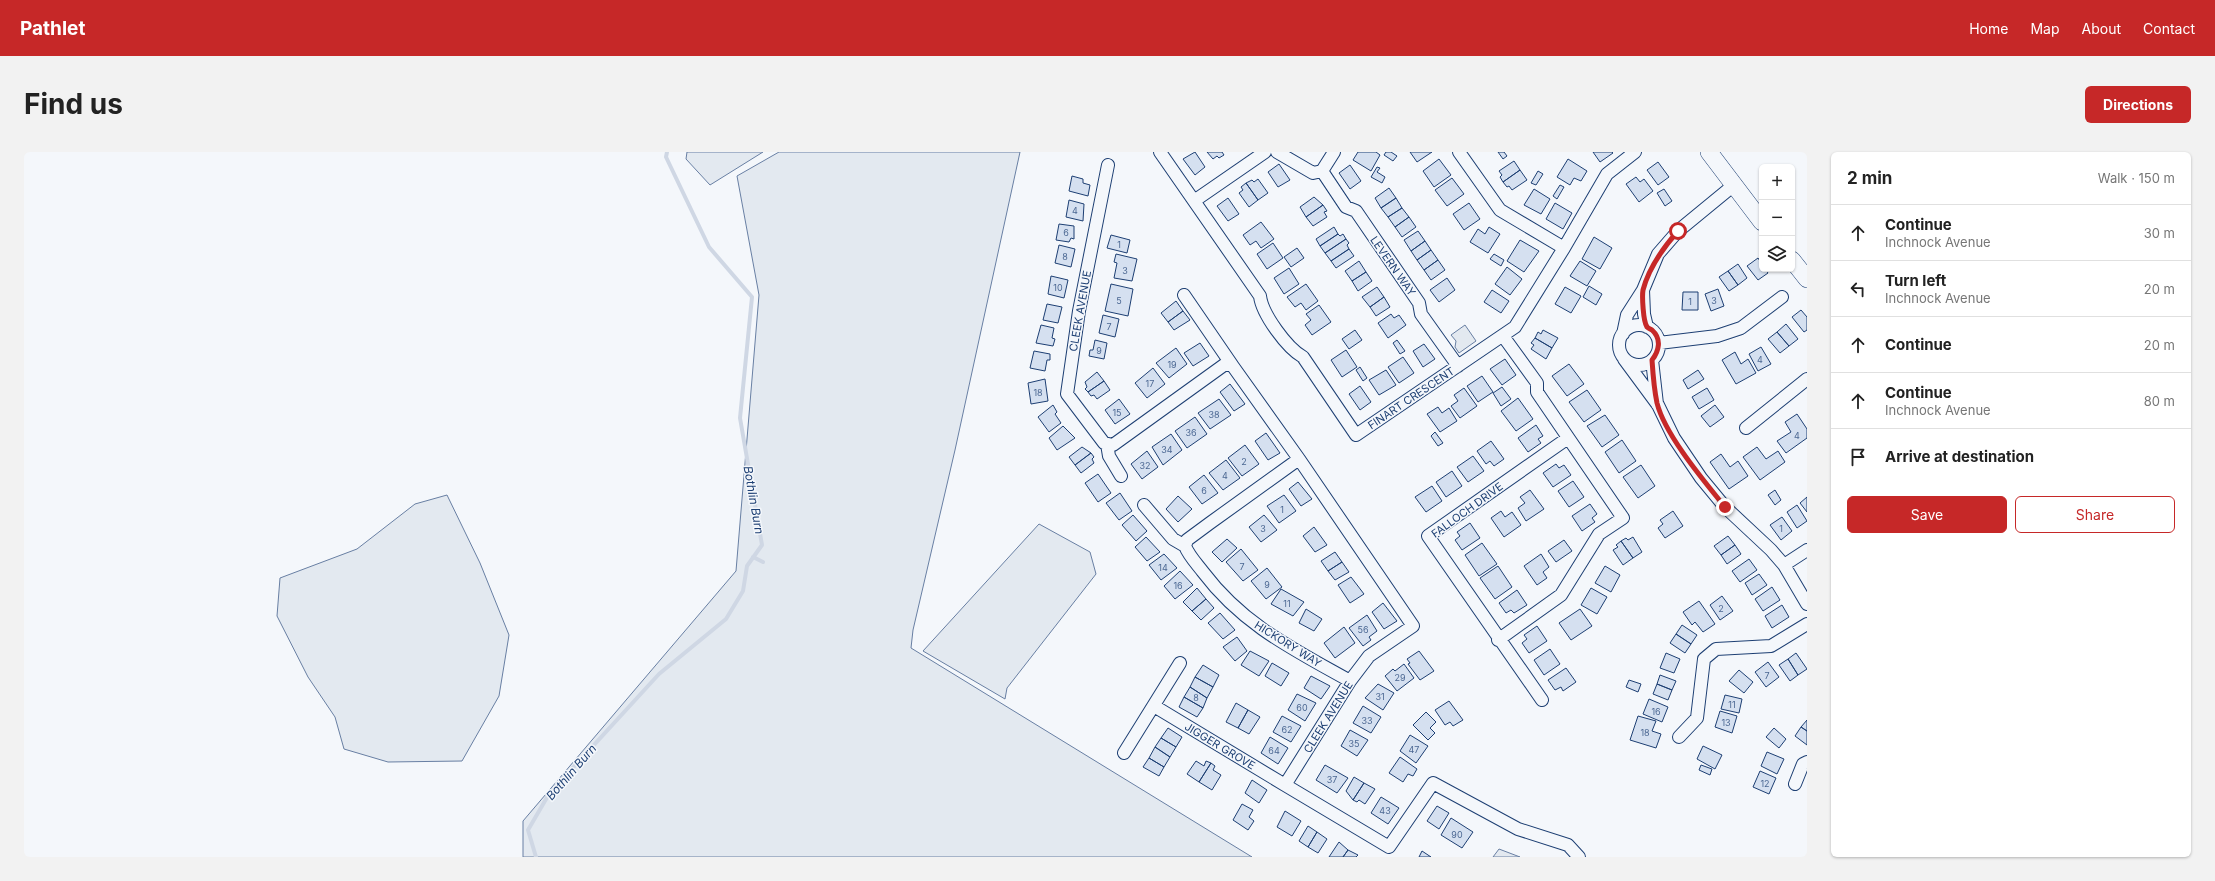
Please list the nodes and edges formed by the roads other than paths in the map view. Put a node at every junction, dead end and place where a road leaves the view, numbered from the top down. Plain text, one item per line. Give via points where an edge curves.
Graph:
1 (1160, 152) edge
2 (1265, 152) edge
3 (1277, 152) edge
4 (1334, 152) edge
5 (1459, 152) edge
6 (1636, 152) edge
7 (1709, 152) edge
8 (1108, 165) dead end
9 (1322, 171) junction
10 (1734, 185) junction
11 (1194, 201) junction
12 (1759, 218) edge
13 (1564, 248) junction
14 (1795, 264) edge
15 (1807, 279) edge
16 (1643, 290) junction
17 (1184, 295) dead end
18 (1782, 297) dead end
19 (1647, 327) junction
20 (1623, 334) junction
21 (1504, 336) junction
22 (1659, 343) junction
23 (1624, 359) junction
24 (1652, 360) junction
25 (1232, 365) junction
26 (1458, 366) junction
27 (1807, 379) edge
28 (1658, 405) junction
29 (1746, 428) dead end
30 (1568, 438) junction
31 (1107, 444) junction
32 (1299, 459) junction
33 (1121, 476) dead end
34 (1144, 505) dead end
35 (1186, 546) junction
36 (1807, 550) edge
37 (1784, 565) junction
38 (1807, 604) edge
39 (1807, 624) edge
40 (1498, 640) junction
41 (1180, 663) dead end
42 (1350, 681) junction
43 (1542, 700) dead end
44 (1154, 706) junction
45 (1679, 738) dead end
46 (1124, 753) dead end
47 (1807, 762) edge
48 (1795, 784) dead end
49 (1285, 785) junction
50 (1579, 857) edge

1 - 11 street, FINART CRESCENT
2 - 11 street
3 - 9 street via 1313,173
4 - 9 street
5 - 13 street via 1500,210
6 - 13 street, FINART CRESCENT via 1607,174
7 - 10 main road
8 - 31 street, CLEEK AVENUE via 1079,311 1067,394
9 - 26 street, LEVERN WAY via 1346,208 1356,211 1419,303 1421,314
10 - 12 main road
10 - 16 street via 1678,231 1658,254
11 - 26 street, FINART CRESCENT via 1260,296 1261,307 1294,352 1303,357 1356,435
13 - 21 street, FINART CRESCENT via 1515,327
14 - 15 main road
16 - 19 street
16 - 20 street via 1626,315
17 - 25 street, CLEEK AVENUE
18 - 22 street via 1741,328 1718,336
19 - 20 street via 1634,325
19 - 22 street via 1656,335
20 - 23 street via 1619,349
21 - 26 street, FINART CRESCENT
21 - 30 street via 1537,383 1537,392
22 - 24 street
23 - 24 street via 1632,364 1643,364
23 - 28 street
24 - 28 street
25 - 31 street via 1224,365 1113,445
25 - 32 street, CLEEK AVENUE
27 - 29 street
28 - 37 street via 1674,438 1701,478 1725,507
30 - 40 street via 1623,518 1599,534 1561,595
30 - 40 street, FALLOCH DRIVE via 1428,536
31 - 33 street, CLEEK AVENUE via 1110,456
32 - 35 street via 1187,540
32 - 42 street, CLEEK AVENUE via 1414,626 1369,656
34 - 35 street, HICKORY WAY via 1173,539
35 - 42 street, HICKORY WAY via 1210,581 1258,628
36 - 37 street
37 - 38 street
39 - 45 street via 1771,646 1716,649 1704,659 1697,718
40 - 43 street, FALLOCH DRIVE
41 - 44 street
42 - 49 street, CLEEK AVENUE
44 - 46 street
44 - 49 street, JIGGER GROVE
47 - 48 street via 1803,764
49 - 50 street via 1389,848 1433,783 1518,829 1568,845

